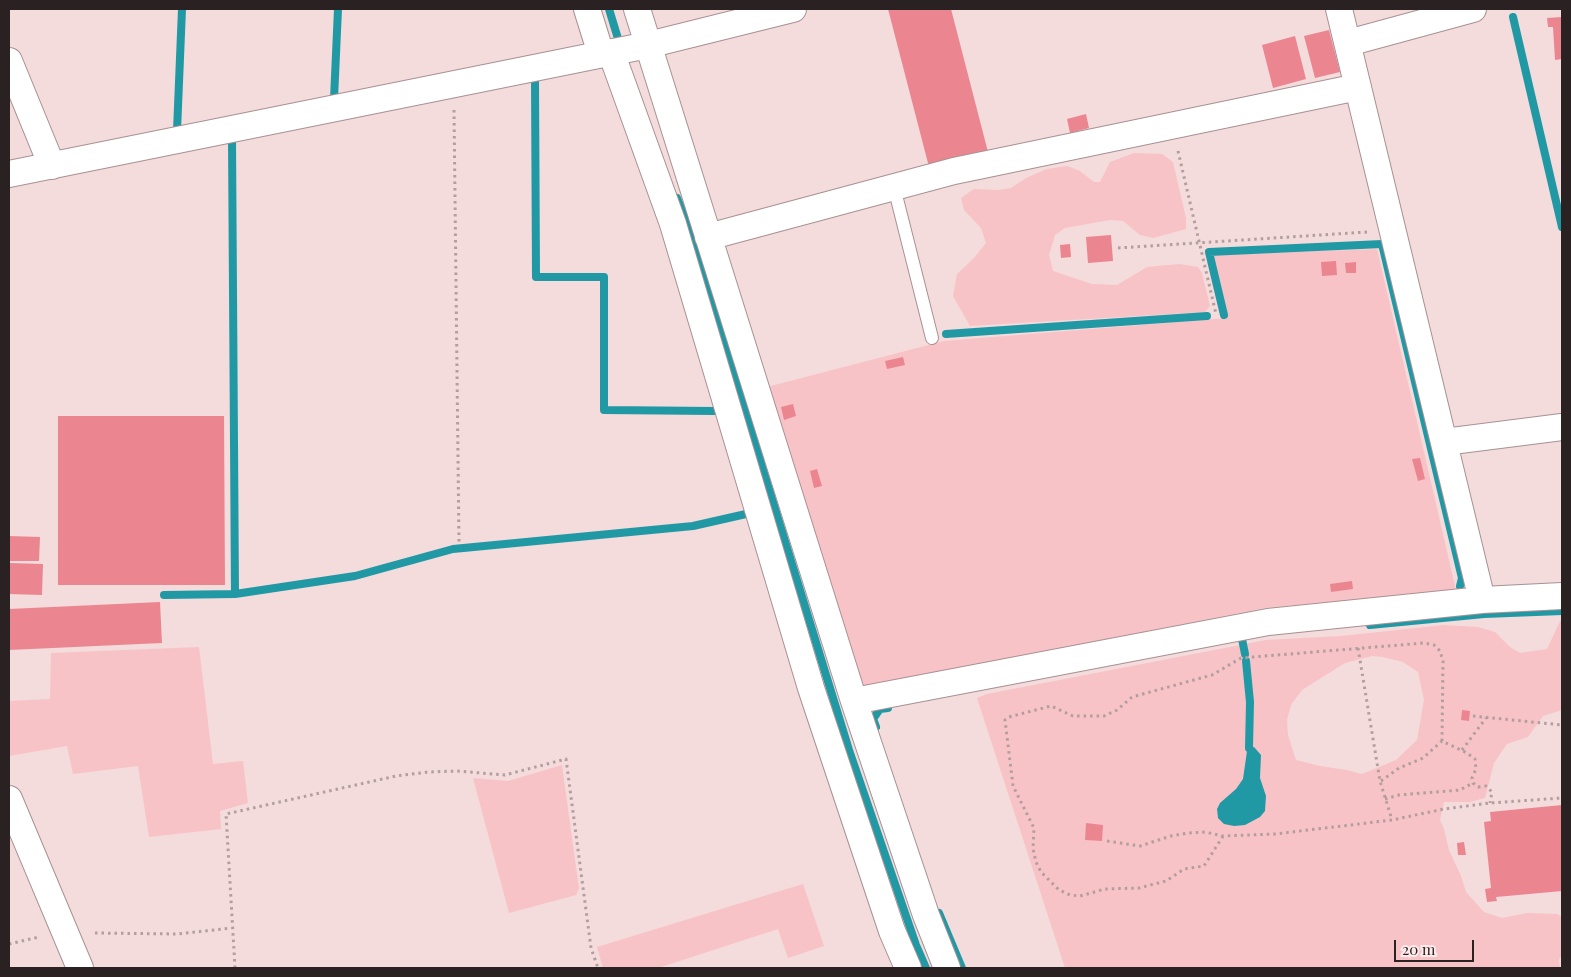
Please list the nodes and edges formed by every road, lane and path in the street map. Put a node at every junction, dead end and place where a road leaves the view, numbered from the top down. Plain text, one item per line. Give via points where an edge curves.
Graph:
1 (587, 9) edge
2 (637, 9) edge
3 (794, 9) edge
4 (1340, 9) edge
5 (1473, 9) edge
6 (1348, 43) junction
7 (648, 45) junction
8 (606, 53) junction
9 (9, 61) edge
10 (453, 84) junction
11 (1358, 87) junction
12 (1172, 126) junction
13 (52, 166) junction
14 (9, 174) edge
15 (894, 187) junction
16 (1393, 231) junction
17 (708, 237) junction
18 (1200, 243) junction
19 (1118, 248) dead end
20 (1216, 314) dead end
21 (932, 338) dead end
22 (1562, 428) edge
23 (1444, 442) junction
24 (459, 544) dead end
25 (1562, 596) edge
26 (1482, 600) junction
27 (1358, 648) junction
28 (854, 701) junction
29 (1473, 716) dead end
30 (1486, 718) junction
31 (1562, 725) edge
32 (1442, 741) junction
33 (1462, 750) junction
34 (1380, 781) junction
35 (1473, 783) junction
36 (1385, 798) junction
37 (1562, 798) edge
38 (9, 799) edge
39 (1490, 803) junction
40 (1392, 820) junction
41 (1223, 836) junction
42 (1107, 841) dead end
43 (231, 928) junction
44 (65, 932) junction
45 (80, 968) edge
46 (235, 968) edge
47 (598, 968) edge
48 (908, 968) edge
49 (947, 968) edge

1 - 8 street
2 - 7 street
3 - 7 street
4 - 6 street
5 - 6 street
6 - 11 street
7 - 8 street
7 - 17 street
8 - 10 street
8 - 48 street via 673,224 811,688 892,931
9 - 13 street
10 - 13 street
10 - 24 path
11 - 12 street
11 - 16 street
12 - 15 street via 954,171
12 - 18 path
13 - 14 street
15 - 17 street
15 - 21 lane
16 - 18 path
16 - 23 street
17 - 28 street
18 - 19 path
18 - 20 path
22 - 23 street
23 - 26 street
25 - 26 street
26 - 28 street via 1268,622
27 - 32 path via 1434,644 1443,661
27 - 34 path
27 - 41 path via 1241,658 1212,675 1132,697 1104,716 1073,716 1051,706 1005,720 1013,786 1034,828 1036,862 1059,890 1080,896 1105,889 1139,888 1166,881 1184,869 1204,866
28 - 49 street
29 - 30 path
30 - 31 path
30 - 33 path
32 - 33 path
32 - 34 path via 1424,758 1398,768
33 - 35 path via 1475,759
34 - 36 path
35 - 36 path via 1460,790
35 - 39 path via 1486,786 1492,792
36 - 40 path
37 - 39 path
38 - 44 street
39 - 40 path
40 - 41 path via 1275,834
41 - 42 path via 1188,833 1140,846
43 - 44 path via 178,934
43 - 46 path
43 - 47 path via 226,814 396,776 457,771 505,775 566,759 591,948
44 - 45 street

